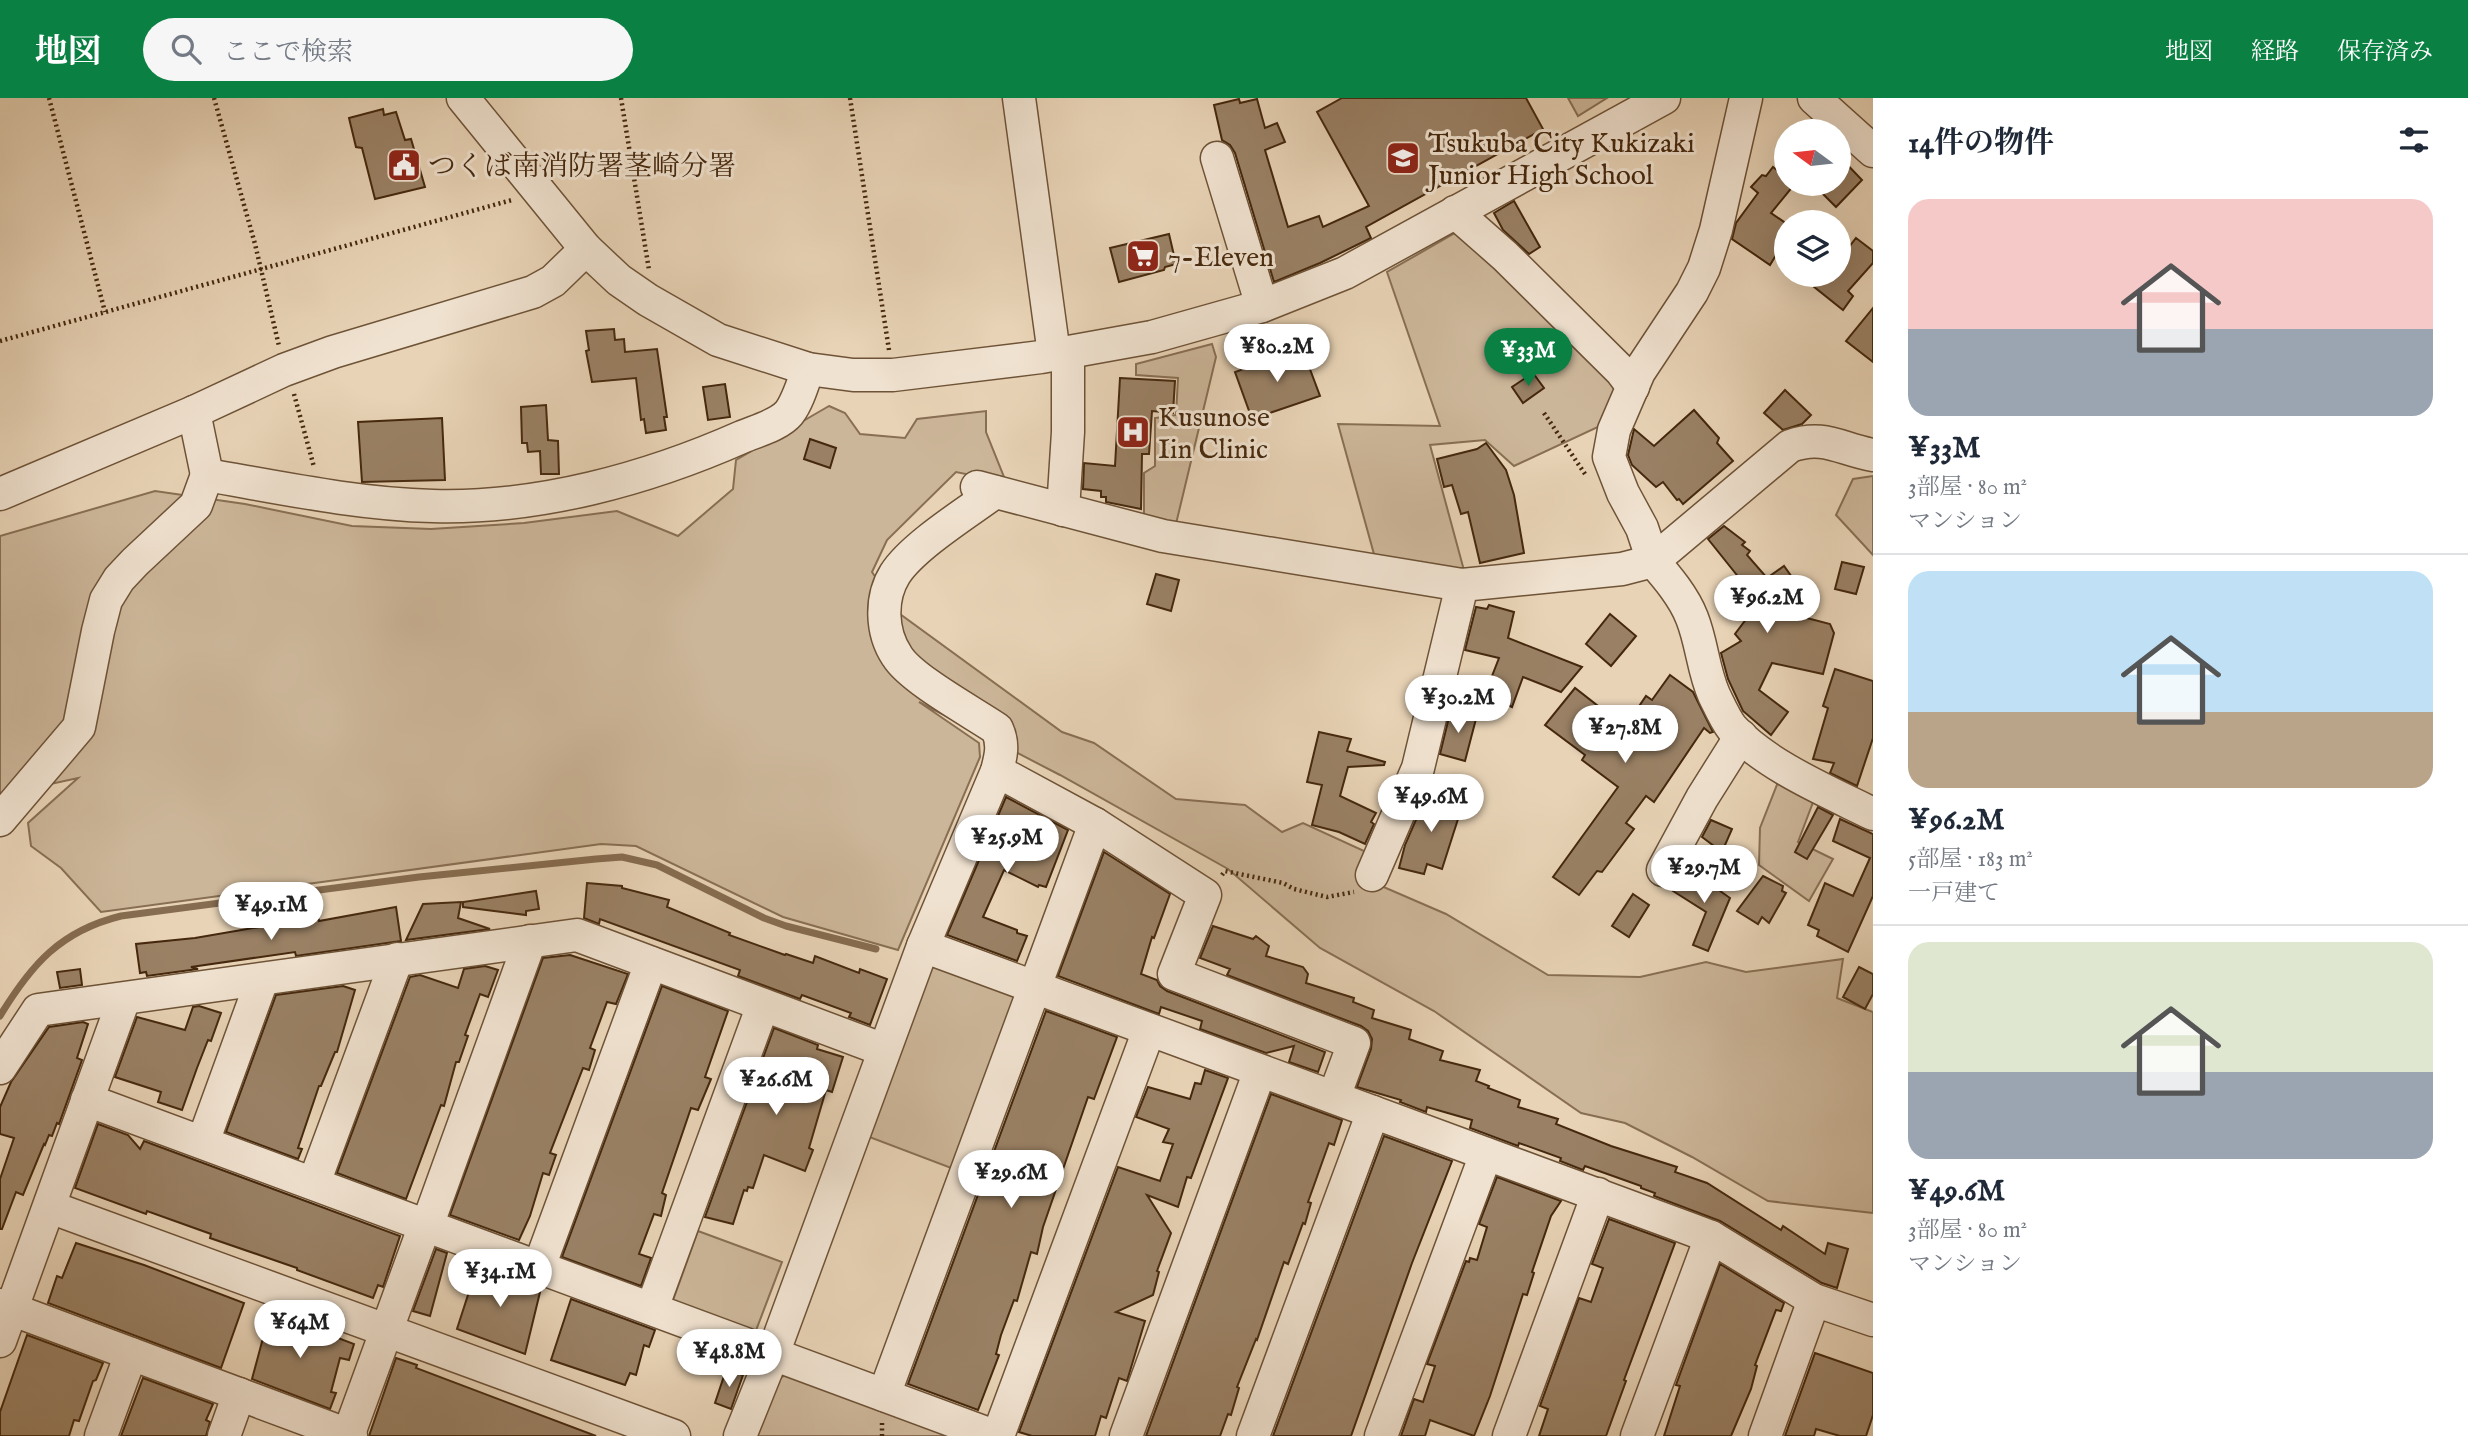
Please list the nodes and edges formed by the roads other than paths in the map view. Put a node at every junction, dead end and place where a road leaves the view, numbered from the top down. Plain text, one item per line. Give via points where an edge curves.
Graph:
1 (463, 98) edge
2 (1019, 98) edge
3 (1664, 98) edge
4 (1746, 98) edge
5 (1814, 98) edge
6 (1873, 151) edge
7 (1217, 158) dead end
8 (1455, 212) junction
9 (586, 249) junction
10 (1262, 306) junction
11 (1061, 353) junction
12 (808, 369) junction
13 (1633, 387) junction
14 (194, 412) junction
15 (1873, 455) edge
16 (207, 475) junction
17 (0, 494) edge
18 (1063, 510) junction
19 (1653, 561) junction
20 (1462, 585) junction
21 (1741, 736) junction
22 (997, 771) junction
23 (1873, 814) edge
24 (0, 820) edge
25 (1095, 824) junction
26 (1663, 870) dead end
27 (1372, 875) road end
28 (530, 941) junction
29 (923, 946) junction
30 (397, 959) junction
31 (651, 963) junction
32 (262, 980) junction
33 (1035, 987) junction
34 (124, 999) junction
35 (763, 1005) junction
36 (1149, 1030) junction
37 (884, 1050) junction
38 (0, 1068) edge
39 (1260, 1070) junction
40 (1334, 1097) junction
41 (87, 1100) junction
42 (1373, 1112) junction
43 (203, 1142) junction
44 (1486, 1154) junction
45 (314, 1183) junction
46 (1598, 1194) junction
47 (50, 1207) junction
48 (426, 1225) junction
49 (1711, 1237) junction
50 (539, 1267) junction
51 (1814, 1300) junction
52 (6, 1307) edge
53 (652, 1308) junction
54 (1873, 1320) edge
55 (387, 1331) junction
56 (0, 1341) edge
57 (131, 1354) junction
58 (773, 1354) junction
59 (239, 1394) junction
60 (884, 1395) junction
61 (101, 1436) edge
62 (224, 1436) edge
63 (349, 1436) edge
64 (674, 1436) edge
65 (740, 1436) edge
66 (996, 1436) edge
67 (1126, 1436) edge
68 (1253, 1436) edge
69 (1381, 1436) edge
70 (1509, 1436) edge
71 (1637, 1436) edge
72 (1765, 1436) edge

1 - 9 street
2 - 11 street
3 - 8 street
4 - 13 street via 1704,268
5 - 6 street
7 - 10 street
8 - 10 street via 1345,272
8 - 13 street via 1515,265
9 - 12 street via 655,305 718,340
9 - 14 street via 553,281 533,292 333,352
10 - 11 street via 1152,337
11 - 12 street via 893,375
11 - 18 street via 1069,432
12 - 16 street via 788,413 790,423 651,472 534,499 434,506 373,502
13 - 19 street via 1609,457
14 - 16 street
14 - 17 street
15 - 19 street via 1821,441 1790,446
16 - 24 street via 196,505 135,562 106,600 79,727
18 - 20 street via 1176,538
18 - 22 street via 983,489 905,562 887,593 887,636 897,657 916,676 997,729 1001,738
19 - 20 street via 1622,569
19 - 21 street via 1692,617 1714,695
20 - 27 street via 1418,768
21 - 23 street via 1804,781
21 - 26 street
22 - 25 street
22 - 29 street
25 - 33 street
25 - 40 street via 1205,895 1174,974 1354,1043
28 - 30 street
28 - 31 street via 577,936
28 - 48 street
29 - 33 street
29 - 37 street
30 - 32 street
30 - 45 street
31 - 35 street
31 - 50 street
32 - 34 street
32 - 43 street
33 - 36 street
33 - 60 street
34 - 38 street via 38,1010
34 - 41 street
35 - 37 street
35 - 53 street
36 - 39 street
36 - 66 street
37 - 58 street
39 - 40 street
39 - 67 street
40 - 42 street
41 - 43 street
41 - 47 street
42 - 44 street
42 - 68 street
43 - 45 street
44 - 46 street
44 - 69 street
45 - 48 street
46 - 49 street
46 - 70 street
47 - 52 street
47 - 55 street
48 - 50 street
48 - 55 street
49 - 51 street
49 - 71 street
50 - 53 street
51 - 54 street
51 - 72 street
52 - 56 street
52 - 57 street
53 - 58 street
55 - 63 street
55 - 64 street
57 - 59 street
57 - 61 street
58 - 60 street
58 - 65 street
59 - 62 street
59 - 63 street
60 - 66 street

